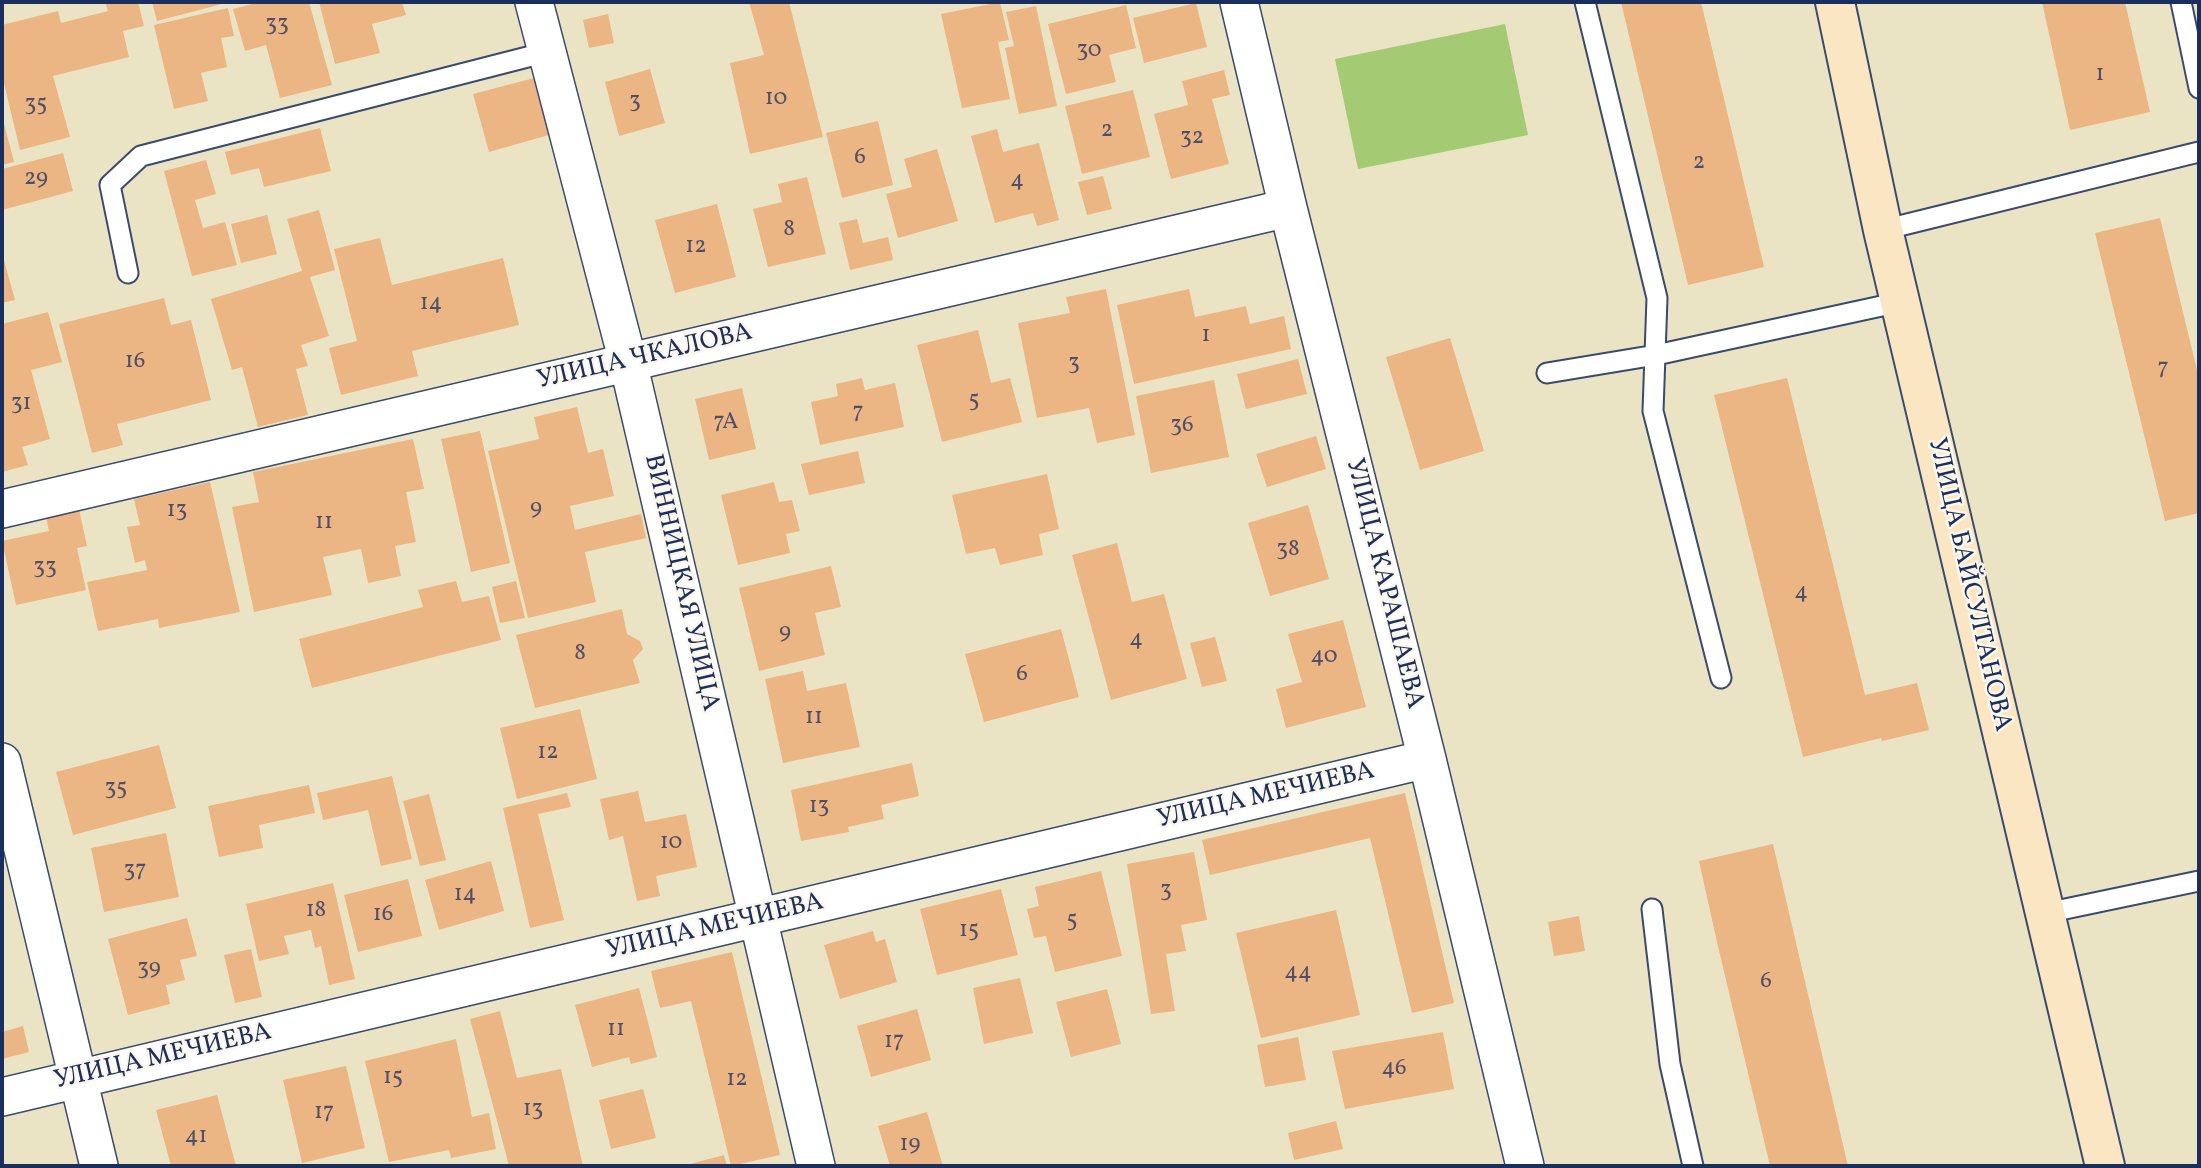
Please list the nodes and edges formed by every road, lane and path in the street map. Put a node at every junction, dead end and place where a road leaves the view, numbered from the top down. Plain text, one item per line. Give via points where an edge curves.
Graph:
1 (534, 2) edge
2 (1239, 2) edge
3 (1585, 2) edge
4 (1835, 2) edge
5 (2181, 2) edge
6 (547, 52) junction
7 (2199, 88) edge
8 (2199, 152) edge
9 (1289, 208) junction
10 (1883, 230) junction
11 (128, 273) dead end
12 (1900, 302) junction
13 (1656, 355) junction
14 (628, 362) junction
15 (1547, 373) dead end
16 (2, 509) edge
17 (1721, 678) dead end
18 (1427, 759) junction
19 (2, 762) edge
20 (2199, 880) edge
21 (1652, 909) dead end
22 (2046, 913) junction
23 (759, 917) junction
24 (78, 1079) junction
25 (2, 1097) edge
26 (99, 1166) edge
27 (816, 1166) edge
28 (1525, 1166) edge
29 (1693, 1166) edge
30 (2105, 1166) edge

1 - 6 street, ВИННИЦКАЯ УЛИЦА
2 - 9 street, УЛИЦА КАРАШАЕВА
3 - 13 lane via 1657,299
4 - 10 street, УЛИЦА БАЙСУЛТАНОВА
5 - 7 lane
6 - 11 lane via 141,156 110,185
6 - 14 street, ВИННИЦКАЯ УЛИЦА
8 - 10 lane
9 - 14 street, УЛИЦА ЧКАЛОВА
9 - 18 street, УЛИЦА КАРАШАЕВА
10 - 12 street, УЛИЦА БАЙСУЛТАНОВА
12 - 13 lane
12 - 22 street, УЛИЦА БАЙСУЛТАНОВА
13 - 15 lane
13 - 17 lane via 1653,411
14 - 16 street, УЛИЦА ЧКАЛОВА
14 - 23 street, ВИННИЦКАЯ УЛИЦА
18 - 23 street, УЛИЦА МЕЧИЕВА
18 - 28 street, УЛИЦА КАРАШАЕВА
19 - 24 street
20 - 22 lane
21 - 29 lane via 1670,1064
22 - 30 street, УЛИЦА БАЙСУЛТАНОВА
23 - 24 street, УЛИЦА МЕЧИЕВА
23 - 27 street, ВИННИЦКАЯ УЛИЦА
24 - 25 street, УЛИЦА МЕЧИЕВА
24 - 26 street

